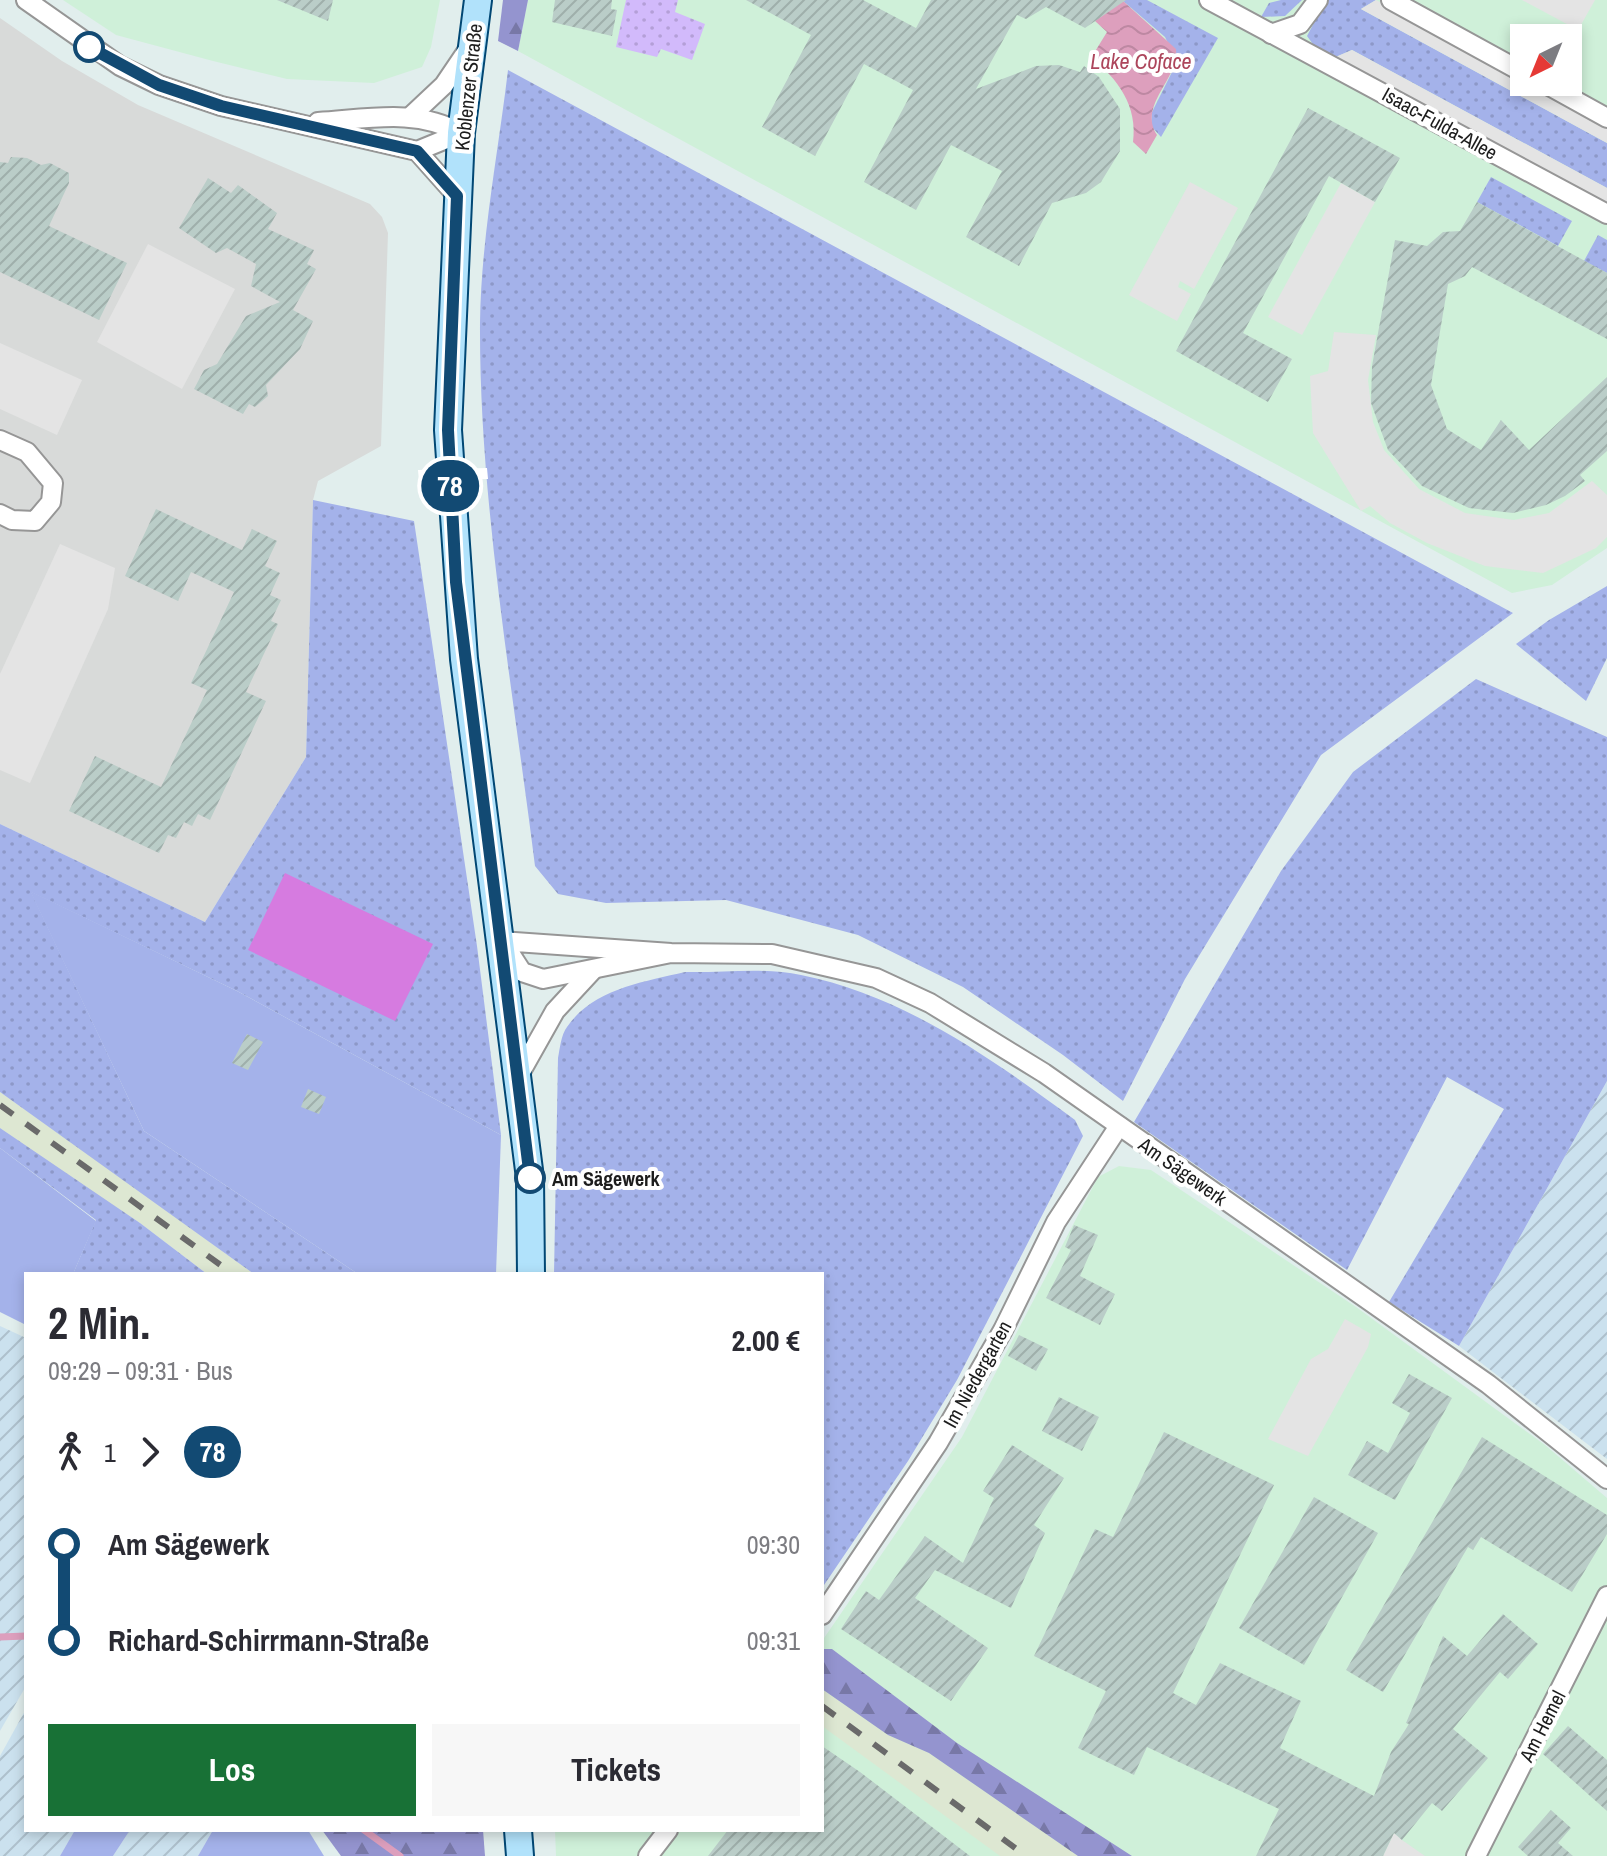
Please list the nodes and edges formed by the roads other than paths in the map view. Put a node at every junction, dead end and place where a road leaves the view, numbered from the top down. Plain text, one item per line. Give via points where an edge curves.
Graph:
1 (26, 0) edge
2 (478, 0) edge
3 (1209, 0) edge
4 (1318, 0) edge
5 (1391, 0) edge
6 (1224, 5) edge
7 (1271, 34) junction
8 (471, 45) junction
9 (1510, 65) edge
10 (1567, 96) edge
11 (411, 116) junction
12 (1607, 118) edge
13 (303, 123) junction
14 (461, 133) junction
15 (417, 151) junction
16 (457, 196) junction
17 (1607, 214) edge
18 (0, 440) edge
19 (0, 514) edge
20 (502, 941) junction
21 (671, 953) junction
22 (594, 970) junction
23 (519, 1075) junction
24 (1119, 1126) junction
25 (531, 1272) edge
26 (1607, 1479) edge
27 (1607, 1596) edge
28 (824, 1612) edge
29 (518, 1832) edge
30 (666, 1832) edge
31 (520, 1856) edge
32 (648, 1856) edge
33 (1476, 1856) edge

1 - 13 street via 105,58 159,85 221,106
2 - 8 main road, Koblenzer Straße
3 - 6 street, Isaac-Fulda-Allee
4 - 7 street via 1300,24
5 - 9 street
6 - 7 street, Isaac-Fulda-Allee
7 - 17 street, Isaac-Fulda-Allee
8 - 11 street via 444,85
8 - 14 main road, Koblenzer Straße
10 - 12 street
11 - 13 street
11 - 14 street
13 - 15 street
14 - 15 street
14 - 16 main road, Koblenzer Straße
15 - 16 street
16 - 20 main road, Koblenzer Straße via 448,430 455,567
18 - 19 street via 27,452 53,483 51,502 35,521
20 - 21 street, Am Sägewerk
20 - 22 street, Am Sägewerk via 516,966 536,978
20 - 23 main road, Koblenzer Straße
21 - 22 street, Am Sägewerk
21 - 24 street, Am Sägewerk via 756,951 876,978 978,1030
22 - 23 street via 555,1011
23 - 25 main road, Koblenzer Straße via 530,1178
24 - 26 street, Am Sägewerk via 1488,1384
24 - 28 street, Im Niedergarten via 1056,1222 1003,1330 938,1443
27 - 33 street, Am Hemel
29 - 31 main road
30 - 32 street

